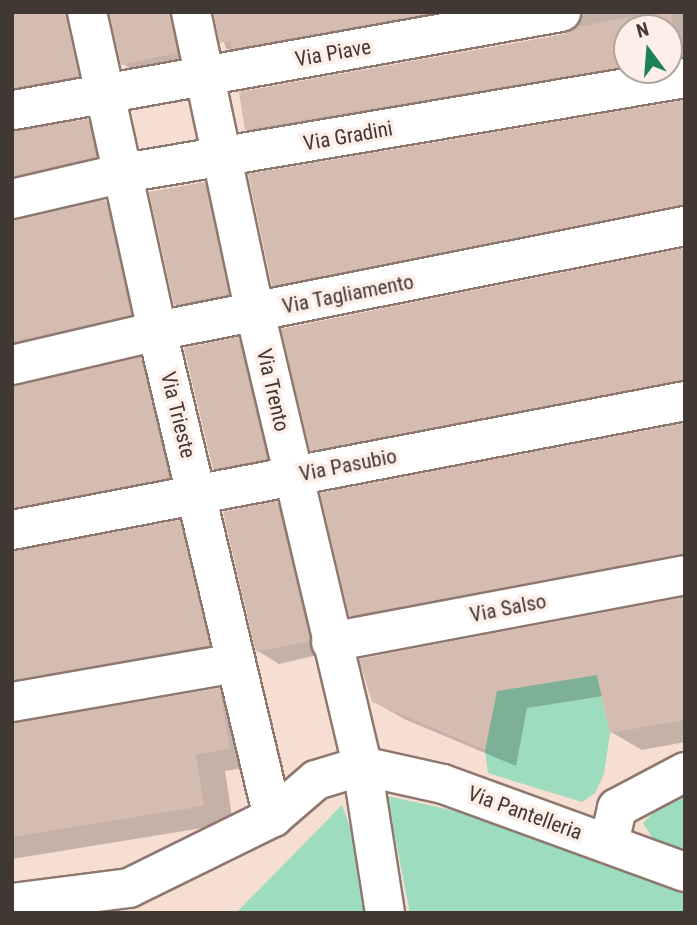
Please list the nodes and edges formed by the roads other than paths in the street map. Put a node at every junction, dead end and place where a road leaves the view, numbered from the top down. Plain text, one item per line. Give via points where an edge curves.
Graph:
1 (87, 12) edge
2 (191, 12) edge
3 (561, 12) edge
4 (204, 75) junction
5 (685, 78) edge
6 (105, 93) junction
7 (14, 110) edge
8 (222, 157) junction
9 (124, 173) junction
10 (12, 199) edge
11 (685, 226) edge
12 (255, 312) junction
13 (157, 331) junction
14 (12, 365) edge
15 (685, 401) edge
16 (294, 476) junction
17 (197, 495) junction
18 (12, 530) edge
19 (685, 575) edge
20 (331, 642) junction
21 (236, 663) junction
22 (12, 702) edge
23 (362, 766) junction
24 (685, 772) edge
25 (272, 817) junction
26 (609, 843) junction
27 (685, 872) edge
28 (12, 903) edge
29 (385, 913) edge

1 - 6 street, Via Trieste
2 - 4 street, Via Trento
3 - 4 street, Via Piave
4 - 6 street, Via Piave
4 - 8 street, Via Trento
5 - 8 street, Via Gradini
6 - 7 street, Via Piave
6 - 9 street, Via Trieste
8 - 9 street, Via Gradini
8 - 12 street, Via Trento
9 - 10 street, Via Gradini
9 - 13 street, Via Trieste
11 - 12 street, Via Tagliamento
12 - 13 street, Via Tagliamento
12 - 16 street, Via Trento
13 - 14 street, Via Tagliamento
13 - 17 street, Via Trieste
15 - 16 street, Via Pasubio
16 - 17 street, Via Pasubio
16 - 20 street, Via Trento
17 - 18 street, Via Pasubio
17 - 21 street, Via Trieste
19 - 20 street, Via Salso
20 - 23 street, Via Trento
21 - 22 street
21 - 25 street, Via Trieste
23 - 25 street via 316,780
23 - 26 street, Via Pantelleria via 443,784
23 - 29 street, Via Trento
24 - 26 street via 617,808
25 - 28 street via 129,888
26 - 27 street, Via Pantelleria

